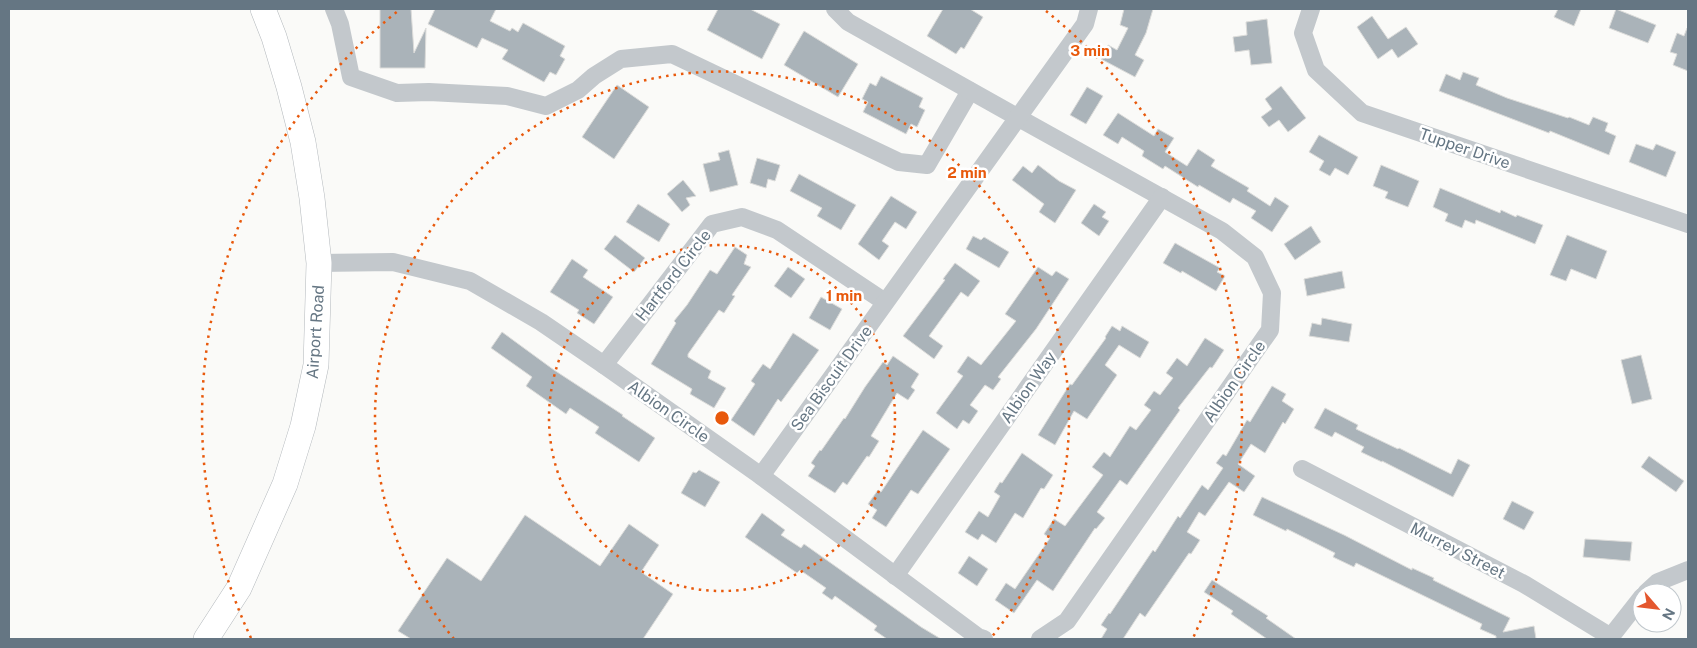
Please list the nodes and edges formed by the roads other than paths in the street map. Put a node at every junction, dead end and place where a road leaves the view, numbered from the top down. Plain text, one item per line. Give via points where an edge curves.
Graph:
1 (263, 9) edge
2 (334, 9) edge
3 (835, 9) edge
4 (1089, 9) edge
5 (1311, 9) edge
6 (970, 91) junction
7 (1017, 118) junction
8 (1162, 197) junction
9 (1688, 224) edge
10 (320, 263) junction
11 (885, 302) junction
12 (604, 365) junction
13 (1302, 469) dead end
14 (761, 476) junction
15 (1688, 570) edge
16 (895, 576) junction
17 (1657, 583) edge
18 (1632, 610) edge
19 (1610, 638) edge
20 (206, 639) edge
21 (984, 639) edge
22 (1040, 639) edge

1 - 10 highway, Airport Road via 274,36 303,142
2 - 6 street via 351,77 397,93 507,96 546,106 578,90 621,59 672,54 899,162 927,165
3 - 6 street, Albion Circle via 848,22
4 - 7 street, Sea Biscuit Drive via 1084,24
5 - 9 street, Tupper Drive via 1303,34 1316,70 1362,113
6 - 7 street, Albion Circle
7 - 8 street, Albion Circle
7 - 11 street, Sea Biscuit Drive
8 - 16 street, Albion Way
8 - 22 street, Albion Circle via 1222,231 1255,257 1272,293 1270,330 1067,621
10 - 12 street, Albion Circle via 393,262 470,281 541,322
10 - 20 highway, Airport Road via 316,365 300,434 284,484 239,588
11 - 12 street, Hartford Circle via 777,230 742,217 712,224
11 - 14 street, Sea Biscuit Drive
12 - 14 street, Albion Circle
13 - 19 street, Murrey Street via 1524,584
14 - 16 street, Albion Circle
15 - 17 street
16 - 21 street, Albion Circle
18 - 19 street

